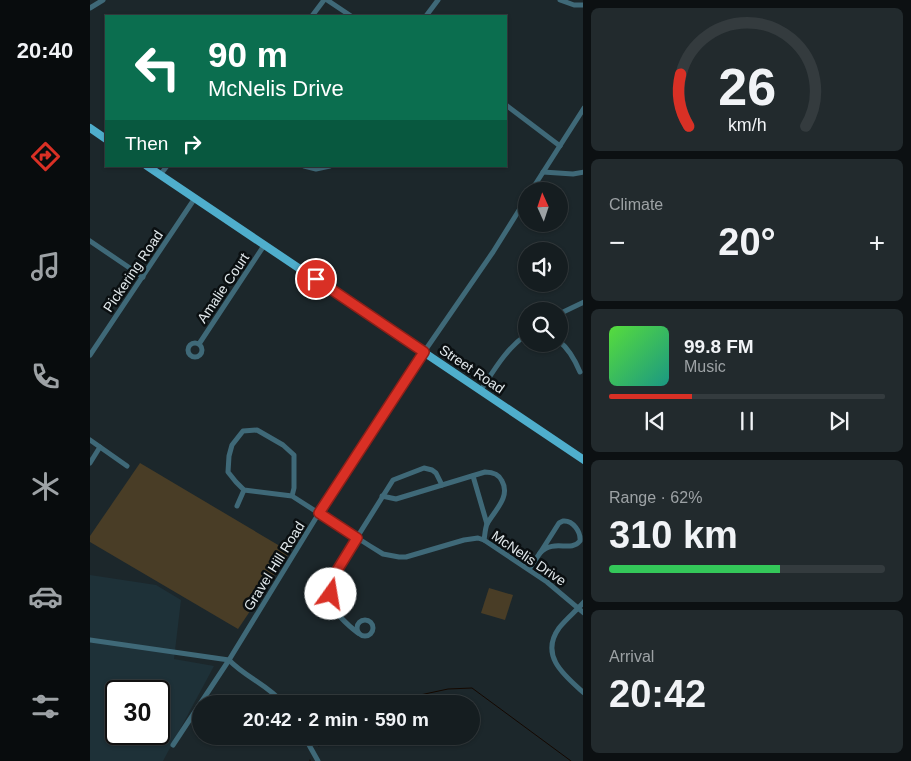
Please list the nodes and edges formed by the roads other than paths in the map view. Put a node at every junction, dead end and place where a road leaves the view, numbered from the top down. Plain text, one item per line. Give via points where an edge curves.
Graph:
1 (103, 0) edge
2 (325, 0) edge
3 (438, 0) edge
4 (560, 0) edge
5 (583, 5) edge
6 (90, 8) edge
7 (313, 15) edge
8 (349, 15) edge
9 (427, 15) edge
10 (507, 106) edge
11 (583, 110) edge
12 (90, 128) edge
13 (105, 138) edge
14 (560, 146) junction
15 (148, 167) edge
16 (166, 167) edge
17 (308, 167) edge
18 (325, 167) edge
19 (543, 172) junction
20 (583, 172) edge
21 (160, 175) junction
22 (537, 182) edge
23 (196, 198) junction
24 (518, 211) edge
25 (90, 241) edge
26 (265, 244) junction
27 (143, 277) junction
28 (583, 302) edge
29 (568, 310) edge
30 (518, 341) edge
31 (199, 344) dead end
32 (568, 351) edge
33 (424, 352) junction
34 (90, 356) edge
35 (580, 372) dead end
36 (481, 390) junction
37 (90, 440) edge
38 (100, 447) junction
39 (583, 459) edge
40 (90, 463) edge
41 (128, 466) dead end
42 (473, 476) junction
43 (442, 485) junction
44 (244, 490) junction
45 (292, 496) junction
46 (382, 496) junction
47 (237, 506) dead end
48 (319, 513) junction
49 (487, 524) junction
50 (357, 538) junction
51 (484, 540) junction
52 (540, 553) junction
53 (529, 569) junction
54 (583, 603) edge
55 (578, 608) junction
56 (583, 612) edge
57 (358, 633) dead end
58 (90, 640) edge
59 (229, 660) junction
60 (583, 692) edge
61 (274, 695) edge
62 (173, 745) dead end
63 (309, 745) edge
64 (318, 761) edge

1 - 6 street
2 - 7 street
2 - 8 street
3 - 9 street
4 - 5 street
10 - 14 street
11 - 14 street
12 - 13 main road
14 - 19 street
15 - 21 main road, Street Road
16 - 21 street
17 - 18 street
19 - 20 street
19 - 22 street
21 - 23 main road, Street Road
23 - 26 main road, Street Road
23 - 27 street, Pickering Road
24 - 33 street, Gravel Hill Road
25 - 27 street
26 - 31 street, Amalie Court
26 - 33 main road, Street Road
27 - 34 street, Pickering Road
28 - 29 street
30 - 36 street
32 - 35 street
33 - 36 main road, Street Road
33 - 48 street, Gravel Hill Road
36 - 39 main road, Street Road
37 - 38 street
38 - 40 street
38 - 41 street
42 - 43 street
42 - 49 street
42 - 49 street via 490,472 504,483 503,499
43 - 46 street via 396,499
43 - 46 street via 432,470 421,469 394,480
44 - 45 street
44 - 45 street via 228,472 229,456 232,445 243,431 257,430 294,455
44 - 47 street
45 - 48 street, McNelis Drive
46 - 50 street
48 - 50 street, McNelis Drive
48 - 59 street, Gravel Hill Road
49 - 51 street
50 - 51 street, McNelis Drive via 383,554 399,558 464,540
50 - 57 street via 333,577 331,594 341,620
51 - 53 street, McNelis Drive
52 - 52 street via 559,524 565,521 572,524 580,535 578,544 552,546
52 - 53 street
53 - 55 street, McNelis Drive
54 - 55 street
55 - 56 street, McNelis Drive
55 - 60 street via 557,632 552,650 557,668
58 - 59 street
59 - 61 street
59 - 62 street, Gravel Hill Road
63 - 64 street

